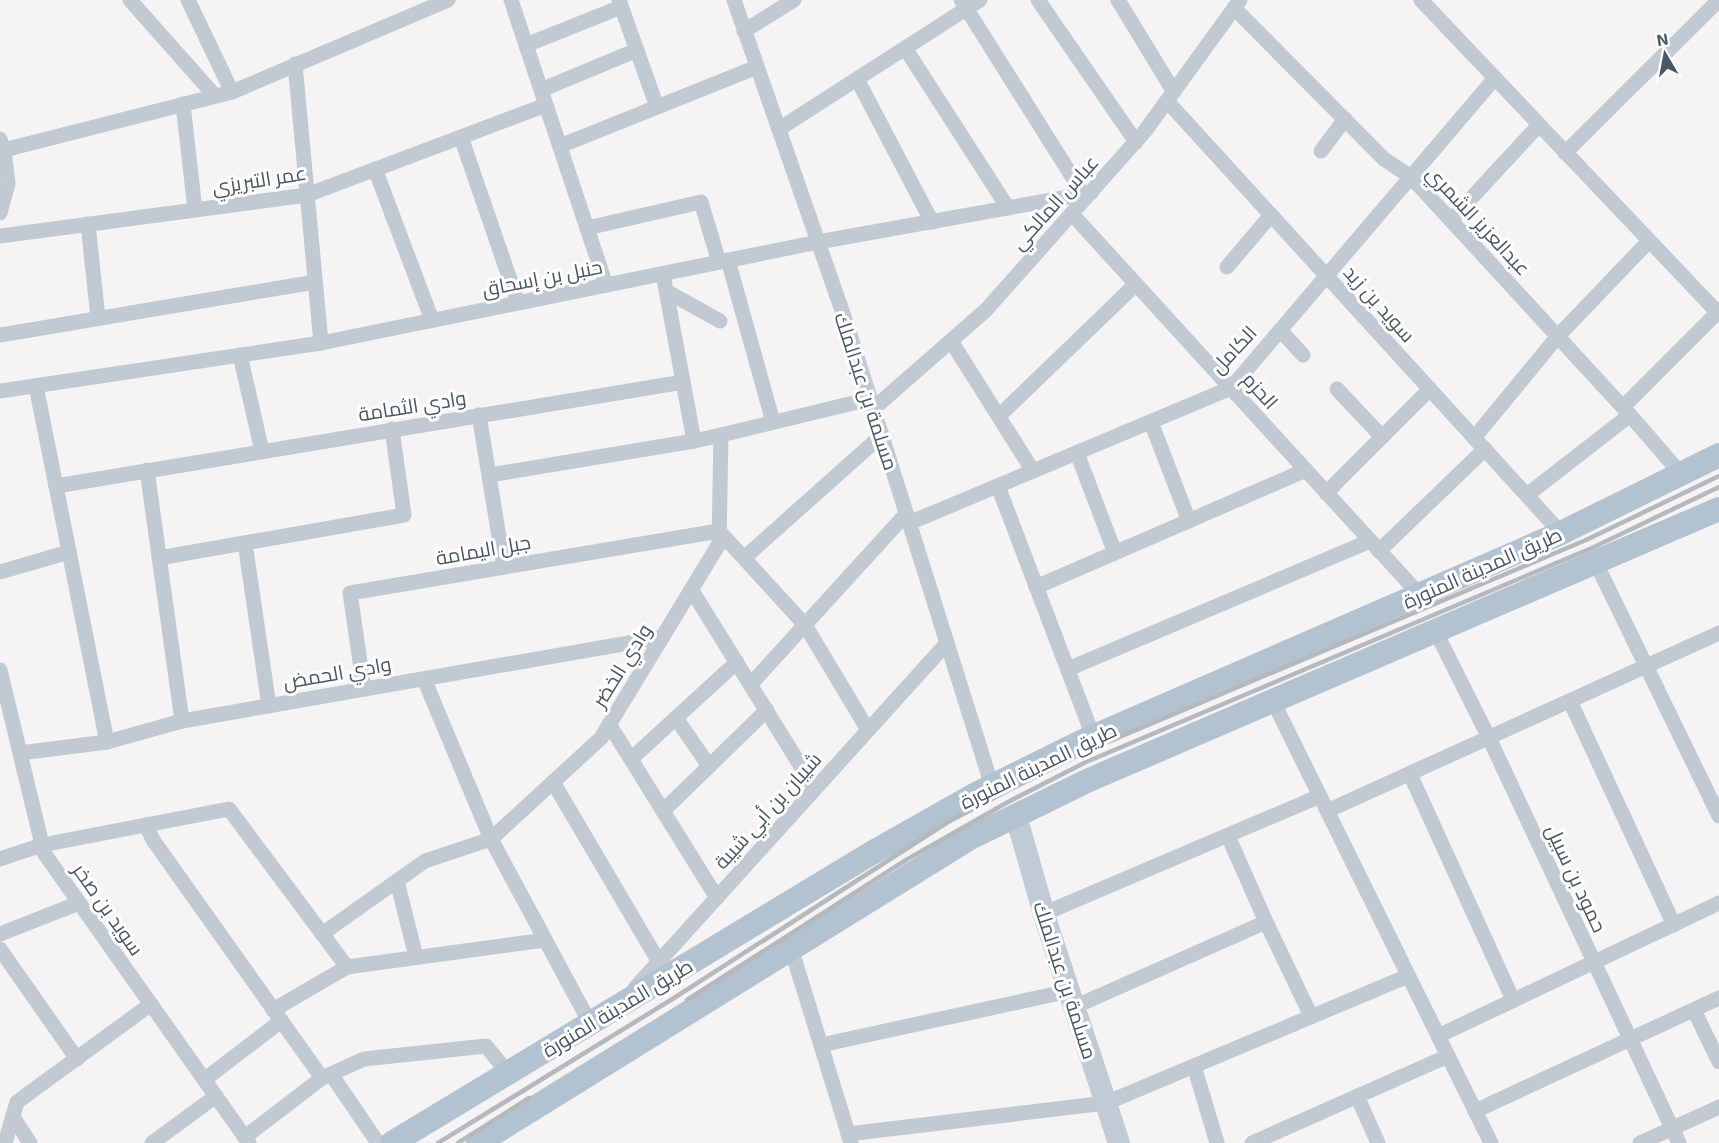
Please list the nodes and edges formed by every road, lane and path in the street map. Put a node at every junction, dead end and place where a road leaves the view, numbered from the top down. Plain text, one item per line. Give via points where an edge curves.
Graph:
1 (130, 0) edge
2 (188, 0) edge
3 (448, 0) edge
4 (512, 0) edge
5 (734, 0) edge
6 (794, 0) edge
7 (981, 0) edge
8 (1038, 0) edge
9 (1118, 0) edge
10 (1421, 0) edge
11 (1719, 0) edge
12 (620, 4) edge
13 (964, 4) edge
14 (1237, 4) edge
15 (744, 31) junction
16 (526, 45) junction
17 (905, 48) junction
18 (637, 50) junction
19 (295, 64) junction
20 (757, 68) junction
21 (1495, 78) junction
22 (857, 79) junction
23 (232, 92) junction
24 (215, 96) junction
25 (544, 97) junction
26 (1170, 97) junction
27 (183, 104) junction
28 (657, 107) junction
29 (1344, 118) junction
30 (1539, 125) junction
31 (778, 129) junction
32 (461, 137) junction
33 (1136, 142) junction
34 (560, 146) junction
35 (1, 147) edge
36 (1321, 151) dead end
37 (1565, 153) junction
38 (375, 169) junction
39 (1410, 177) junction
40 (1087, 194) junction
41 (307, 195) junction
42 (1008, 208) junction
43 (195, 210) junction
44 (0, 213) edge
45 (1072, 214) junction
46 (1271, 215) junction
47 (1451, 220) junction
48 (932, 222) junction
49 (88, 224) junction
50 (587, 228) junction
51 (0, 236) edge
52 (1649, 241) junction
53 (818, 242) junction
54 (724, 261) junction
55 (1227, 267) dead end
56 (663, 274) junction
57 (1326, 275) junction
58 (315, 282) junction
59 (1136, 284) junction
60 (606, 285) junction
61 (666, 291) junction
62 (518, 303) junction
63 (1718, 314) edge
64 (98, 318) junction
65 (432, 320) junction
66 (720, 321) dead end
67 (1280, 330) junction
68 (0, 335) edge
69 (1558, 336) junction
70 (951, 341) junction
71 (321, 343) junction
72 (240, 355) junction
73 (1303, 355) dead end
74 (683, 382) junction
75 (36, 386) junction
76 (1231, 388) junction
77 (1337, 389) dead end
78 (1430, 389) junction
79 (0, 391) edge
80 (872, 404) junction
81 (1627, 411) junction
82 (479, 415) junction
83 (999, 416) junction
84 (772, 422) junction
85 (1151, 422) junction
86 (392, 429) junction
87 (721, 435) junction
88 (882, 435) junction
89 (1382, 437) junction
90 (1474, 438) junction
91 (694, 441) junction
92 (1485, 449) junction
93 (262, 451) junction
94 (1077, 453) junction
95 (1719, 455) edge
96 (147, 470) junction
97 (1306, 470) junction
98 (1033, 471) junction
99 (1681, 474) junction
100 (490, 475) junction
101 (56, 486) junction
102 (998, 486) junction
103 (1326, 493) junction
104 (1527, 495) junction
105 (1719, 509) edge
106 (908, 518) junction
107 (1189, 521) junction
108 (720, 531) junction
109 (1561, 533) junction
110 (245, 543) junction
111 (1375, 546) junction
112 (69, 552) junction
113 (1115, 553) junction
114 (159, 558) junction
115 (744, 558) junction
116 (1596, 563) junction
117 (504, 567) junction
118 (0, 572) edge
119 (1036, 587) junction
120 (691, 590) junction
121 (1419, 594) junction
122 (805, 625) junction
123 (1436, 632) junction
124 (1719, 633) edge
125 (663, 637) junction
126 (947, 643) junction
127 (737, 662) junction
128 (1647, 666) junction
129 (1068, 669) junction
130 (0, 670) edge
131 (424, 679) junction
132 (751, 684) junction
133 (364, 689) junction
134 (1273, 701) junction
135 (1570, 701) junction
136 (269, 706) junction
137 (767, 710) junction
138 (676, 718) junction
139 (182, 721) junction
140 (609, 724) junction
141 (868, 730) junction
142 (1093, 736) junction
143 (1489, 738) junction
144 (106, 742) junction
145 (20, 753) junction
146 (631, 759) junction
147 (709, 766) junction
148 (1410, 774) junction
149 (553, 782) junction
150 (992, 786) junction
151 (815, 789) junction
152 (1320, 796) junction
153 (663, 811) junction
154 (1327, 811) junction
155 (1016, 816) junction
156 (1719, 816) edge
157 (146, 825) junction
158 (1228, 836) junction
159 (491, 839) junction
160 (42, 844) junction
161 (0, 859) edge
162 (398, 881) junction
163 (717, 898) junction
164 (79, 903) junction
165 (1719, 903) edge
166 (1043, 914) junction
167 (1266, 922) junction
168 (1674, 925) junction
169 (0, 934) edge
170 (322, 934) junction
171 (545, 940) junction
172 (791, 948) junction
173 (0, 949) edge
174 (416, 957) junction
175 (659, 962) junction
176 (1594, 962) junction
177 (347, 967) junction
178 (1408, 976) junction
179 (1719, 998) edge
180 (1071, 999) junction
181 (1513, 1000) junction
182 (151, 1004) junction
183 (618, 1006) junction
184 (1694, 1010) junction
185 (277, 1015) junction
186 (1311, 1016) junction
187 (590, 1023) junction
188 (1438, 1036) junction
189 (1630, 1040) junction
190 (821, 1045) junction
191 (1448, 1056) junction
192 (77, 1059) junction
193 (1719, 1062) edge
194 (1194, 1066) junction
195 (508, 1073) junction
196 (327, 1076) junction
197 (204, 1080) junction
198 (216, 1096) junction
199 (1358, 1096) junction
200 (1106, 1103) junction
201 (1719, 1107) edge
202 (1475, 1111) junction
203 (13, 1117) junction
204 (1672, 1128) junction
205 (850, 1138) edge
206 (247, 1140) edge
207 (5, 1143) edge
208 (30, 1143) edge
209 (152, 1143) edge
210 (378, 1143) edge
211 (392, 1143) edge
212 (478, 1143) edge
213 (1119, 1143) edge
214 (1217, 1143) edge
215 (1252, 1143) edge
216 (1378, 1143) edge
217 (1491, 1143) edge
218 (1640, 1143) edge
219 (1678, 1143) edge

1 - 24 street
2 - 23 street
3 - 19 street
4 - 16 street
5 - 15 street, مسلمة بن عبدالملك
6 - 15 street
7 - 13 street
8 - 33 street
9 - 26 street, سويد بن زيد
10 - 21 street
11 - 37 street
12 - 16 street
12 - 18 street
13 - 17 street
13 - 40 street
14 - 26 street, عباس المالكي
14 - 29 street, عبدالعزيز الشمري
15 - 20 street, مسلمة بن عبدالملك
16 - 25 street
17 - 22 street
17 - 42 street
18 - 25 street, عمر التبريزي
18 - 28 street
19 - 23 street
19 - 41 street
20 - 28 street
20 - 31 street, مسلمة بن عبدالملك
21 - 30 street
21 - 39 street, الكامل
22 - 31 street
22 - 48 street
23 - 24 street
24 - 27 street
25 - 32 street, عمر التبريزي
25 - 34 street
26 - 33 street, عباس المالكي
26 - 46 street, سويد بن زيد
27 - 35 street
27 - 43 street
28 - 34 street
29 - 36 street
29 - 39 street, عبدالعزيز الشمري via 1384,159
30 - 37 street
30 - 47 street
31 - 53 street, مسلمة بن عبدالملك
32 - 38 street, عمر التبريزي
32 - 62 street
33 - 40 street, عباس المالكي
34 - 50 street
35 - 44 street via 8,184
37 - 52 street
38 - 41 street, عمر التبريزي
38 - 65 street
39 - 47 street, عبدالعزيز الشمري
39 - 57 street, الكامل
40 - 42 street, حنبل بن إسحاق
40 - 45 street, عباس المالكي
41 - 43 street, عمر التبريزي
41 - 58 street
42 - 48 street, حنبل بن إسحاق
43 - 49 street, عمر التبريزي
45 - 59 street, الحزم
45 - 70 street, عباس المالكي via 986,310
46 - 55 street
46 - 57 street, سويد بن زيد
47 - 69 street, عبدالعزيز الشمري
48 - 53 street, حنبل بن إسحاق
49 - 51 street, عمر التبريزي
49 - 64 street
50 - 54 street via 701,202
50 - 60 street
52 - 63 street
52 - 69 street
53 - 54 street, حنبل بن إسحاق
53 - 80 street, مسلمة بن عبدالملك
54 - 56 street, حنبل بن إسحاق
54 - 84 street
56 - 60 street, حنبل بن إسحاق
56 - 61 street
57 - 67 street, الكامل
57 - 78 street, سويد بن زيد
58 - 64 street
58 - 71 street
59 - 76 street, الحزم
59 - 83 street
60 - 62 street, حنبل بن إسحاق
61 - 66 street
61 - 74 street
62 - 65 street, حنبل بن إسحاق
63 - 81 street
64 - 68 street
65 - 71 street, حنبل بن إسحاق
67 - 73 street
67 - 76 street, الكامل
69 - 81 street, عبدالعزيز الشمري
69 - 90 street
70 - 80 street, عباس المالكي
70 - 83 street
71 - 72 street, حنبل بن إسحاق
72 - 75 street, حنبل بن إسحاق
72 - 93 street
74 - 82 street, وادي الثمامة
74 - 91 street
75 - 79 street, حنبل بن إسحاق
75 - 101 street
76 - 85 street, الكامل
76 - 97 street, الحزم
77 - 89 street
78 - 89 street
78 - 90 street, سويد بن زيد
80 - 84 street
80 - 88 street, مسلمة بن عبدالملك
81 - 99 street, عبدالعزيز الشمري
81 - 104 street
82 - 86 street, وادي الثمامة
82 - 100 street
83 - 98 street
84 - 87 street
85 - 94 street, الكامل
85 - 107 street
86 - 93 street, وادي الثمامة
86 - 110 street via 404,515
87 - 91 street
87 - 108 street, وادي الخضر
88 - 106 street, مسلمة بن عبدالملك
88 - 115 street
89 - 103 street
90 - 92 street, سويد بن زيد
91 - 100 street
92 - 104 street, سويد بن زيد
92 - 111 street
93 - 96 street, وادي الثمامة
94 - 98 street, الكامل
94 - 113 street
95 - 99 main road, طريق المدينة المنورة
96 - 101 street, وادي الثمامة
96 - 114 street
97 - 103 street, الحزم
97 - 107 street
98 - 102 street, الكامل
99 - 109 main road, طريق المدينة المنورة
100 - 117 street
101 - 112 street
102 - 106 street, الكامل
102 - 119 street
103 - 111 street, الحزم
104 - 109 street, سويد بن زيد
105 - 116 main road, طريق المدينة المنورة
106 - 122 street, الكامل
106 - 126 street, مسلمة بن عبدالملك
107 - 113 street
108 - 115 street
108 - 117 street, جبل اليمامة
108 - 120 street, وادي الخضر via 719,544
109 - 121 main road, طريق المدينة المنورة
110 - 114 street
110 - 136 street
111 - 121 street, الحزم
111 - 129 street
112 - 118 street
112 - 144 street
113 - 119 street
114 - 139 street
115 - 122 street
116 - 123 main road, طريق المدينة المنورة
116 - 128 street
117 - 133 street, جبل اليمامة via 350,593
119 - 129 street
120 - 125 street, وادي الخضر
120 - 127 street
121 - 142 main road, طريق المدينة المنورة
122 - 132 street, الكامل
122 - 141 street
123 - 134 main road, طريق المدينة المنورة
123 - 143 street, حمود بن سبيل
124 - 128 street
125 - 131 street, وادي الحمض
125 - 140 street, وادي الخضر
126 - 141 street, شيبان بن أبي شيبة
126 - 150 street, مسلمة بن عبدالملك
127 - 132 street
127 - 138 street
128 - 135 street
128 - 156 street
129 - 142 street
130 - 145 street, سويد بن صخر
131 - 133 street, وادي الحمض
131 - 159 street
132 - 137 street
133 - 136 street, وادي الحمض
134 - 152 street
134 - 155 main road, طريق المدينة المنورة via 1089,780
135 - 143 street
135 - 168 street
136 - 139 street, وادي الحمض
137 - 147 street
137 - 151 street
138 - 146 street
138 - 147 street
139 - 144 street, وادي الحمض
140 - 146 street
140 - 149 street, وادي الخضر via 601,738
141 - 151 street, شيبان بن أبي شيبة
142 - 150 main road, طريق المدينة المنورة
143 - 148 street
143 - 176 street, حمود بن سبيل
144 - 145 street, وادي الحمض
145 - 160 street, سويد بن صخر
146 - 153 street
147 - 153 street
148 - 154 street
148 - 181 street
149 - 159 street, وادي الخضر
149 - 175 street
150 - 183 main road, طريق المدينة المنورة via 870,854
151 - 163 street, شيبان بن أبي شيبة
152 - 154 street
152 - 158 street
153 - 163 street
154 - 178 street
155 - 166 main road, مسلمة بن عبدالملك
155 - 172 main road, طريق المدينة المنورة via 970,838
157 - 160 street
157 - 170 street via 229,809
157 - 185 street
158 - 166 street
158 - 167 street
159 - 162 street, وادي الخضر via 425,861
159 - 171 street
160 - 161 street
160 - 164 street, سويد بن صخر via 44,853
162 - 170 street, وادي الخضر
162 - 174 street
163 - 175 street, شيبان بن أبي شيبة
164 - 169 street
164 - 182 street, سويد بن صخر
165 - 168 street
166 - 180 main road, مسلمة بن عبدالملك
167 - 180 street
167 - 186 street
168 - 176 street
170 - 177 street
171 - 174 street
171 - 187 street
172 - 190 street
172 - 212 main road, طريق المدينة المنورة
173 - 192 street
174 - 177 street
175 - 183 street, شيبان بن أبي شيبة
176 - 181 street
176 - 189 street, حمود بن سبيل
177 - 185 street
178 - 186 street
178 - 188 street
179 - 184 street
180 - 190 street
180 - 200 main road, مسلمة بن عبدالملك
181 - 188 street
182 - 192 street
182 - 197 street, سويد بن صخر
183 - 187 main road, طريق المدينة المنورة
184 - 189 street
184 - 193 street
185 - 196 street
185 - 197 street
186 - 194 street
187 - 195 main road, طريق المدينة المنورة
188 - 191 street
189 - 202 street
189 - 204 street, حمود بن سبيل
190 - 205 street
191 - 199 street
191 - 202 street
192 - 203 street via 17,1102
194 - 200 street
194 - 214 street
195 - 196 street via 486,1046 364,1059
195 - 211 main road, طريق المدينة المنورة
196 - 206 street
196 - 210 street
197 - 198 street, سويد بن صخر
198 - 206 street, سويد بن صخر
198 - 209 street
199 - 215 street
199 - 216 street
200 - 205 street
200 - 213 main road, مسلمة بن عبدالملك
201 - 204 street
202 - 217 street
203 - 207 street
203 - 208 street
204 - 218 street
204 - 219 street, حمود بن سبيل

